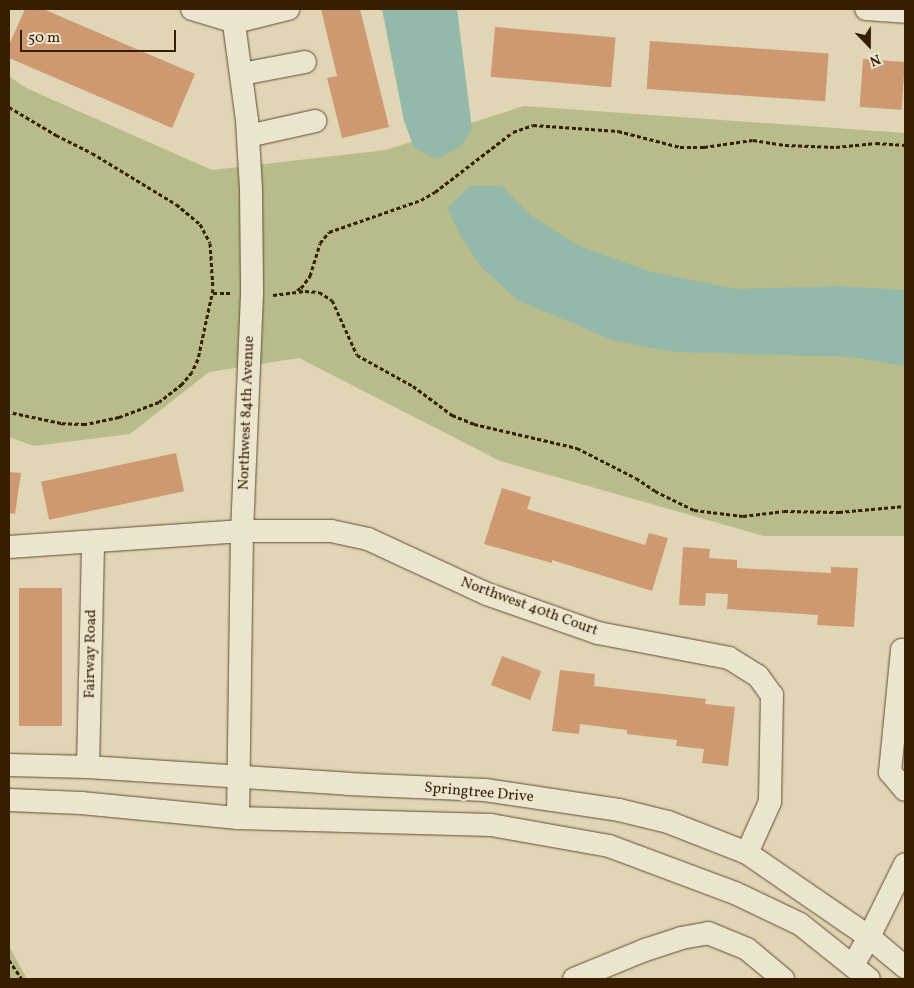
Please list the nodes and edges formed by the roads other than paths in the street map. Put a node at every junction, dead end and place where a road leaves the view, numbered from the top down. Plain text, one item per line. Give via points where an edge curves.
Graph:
1 (192, 9) edge
2 (288, 9) edge
3 (866, 9) edge
4 (905, 12) edge
5 (233, 15) edge
6 (305, 62) dead end
7 (242, 74) junction
8 (315, 122) dead end
9 (248, 136) junction
10 (242, 531) junction
11 (93, 542) junction
12 (9, 547) edge
13 (905, 650) edge
14 (9, 765) edge
15 (88, 767) junction
16 (239, 777) junction
17 (905, 790) edge
18 (9, 800) edge
19 (238, 818) junction
20 (747, 853) junction
21 (905, 864) edge
22 (869, 937) junction
23 (905, 966) edge
24 (861, 972) edge
25 (574, 979) edge
26 (783, 979) edge

1 - 5 street
2 - 5 street
3 - 4 street
5 - 7 street, Northwest 84th Avenue
6 - 7 street
7 - 9 street, Northwest 84th Avenue
8 - 9 street
9 - 10 street, Northwest 84th Avenue via 252,294
10 - 11 street
10 - 16 street, Northwest 84th Avenue
10 - 20 street, Northwest 40th Court via 331,531 368,539 487,594 598,633 729,658 758,676 772,695 770,802
11 - 12 street
11 - 15 street, Fairway Road
13 - 17 street via 902,650 890,772
14 - 15 street, Springtree Drive
15 - 16 street, Springtree Drive
16 - 19 street, Northwest 84th Avenue
16 - 20 street, Springtree Drive via 485,790 564,801 668,822
18 - 19 street, Springtree Drive via 82,803
19 - 24 street, Springtree Drive via 491,825 609,846 743,896 800,924
20 - 22 street, Springtree Drive
21 - 22 street
22 - 23 street, Springtree Drive
22 - 24 street
25 - 26 street via 645,950 708,933 747,949

